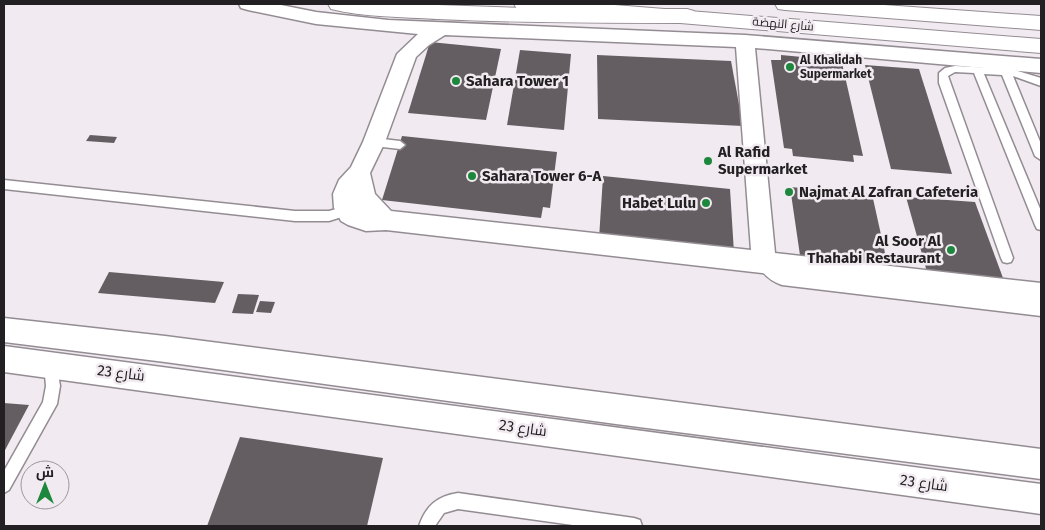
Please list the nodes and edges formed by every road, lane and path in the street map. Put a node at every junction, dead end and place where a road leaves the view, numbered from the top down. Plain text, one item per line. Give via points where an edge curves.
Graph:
1 (248, 4) edge
2 (338, 4) edge
3 (524, 4) edge
4 (785, 4) edge
5 (997, 4) edge
6 (926, 14) junction
7 (687, 16) junction
8 (1041, 23) edge
9 (388, 26) junction
10 (440, 28) junction
11 (746, 41) junction
12 (1041, 46) edge
13 (1041, 53) edge
14 (407, 54) junction
15 (1041, 66) edge
16 (1002, 67) junction
17 (978, 71) junction
18 (1041, 82) edge
19 (374, 142) junction
20 (400, 145) dead end
21 (1041, 156) edge
22 (360, 173) junction
23 (4, 184) edge
24 (347, 211) junction
25 (386, 220) junction
26 (1041, 225) edge
27 (1008, 258) dead end
28 (764, 264) junction
29 (1041, 294) edge
30 (1041, 310) edge
31 (4, 330) edge
32 (4, 359) edge
33 (51, 364) junction
34 (1041, 464) edge
35 (4, 485) edge
36 (1041, 499) edge
37 (427, 526) edge
38 (634, 526) edge

1 - 9 street via 316,18
2 - 7 main road via 476,14
3 - 7 main road, شارع النهضة
4 - 6 main road, شارع النهضة
5 - 6 main road
6 - 8 main road, شارع النهضة
7 - 12 main road, شارع النهضة
9 - 10 street
9 - 14 street via 400,39
10 - 11 street
10 - 14 street
11 - 16 street
11 - 28 street
13 - 16 main road
14 - 19 street
15 - 16 street
16 - 17 lane
16 - 18 lane
16 - 21 lane
17 - 26 lane
17 - 27 lane via 950,70 943,79
19 - 20 lane
19 - 22 street
22 - 24 street via 346,186 343,195
22 - 25 street via 365,199
23 - 24 lane via 295,216 329,216
24 - 25 street via 366,221
25 - 28 street
28 - 29 street
28 - 30 lane via 782,279
31 - 34 street, شارع 23
32 - 33 street, شارع 23
33 - 35 lane via 53,386 50,404
33 - 36 street, شارع 23
37 - 38 lane via 439,506 458,501

